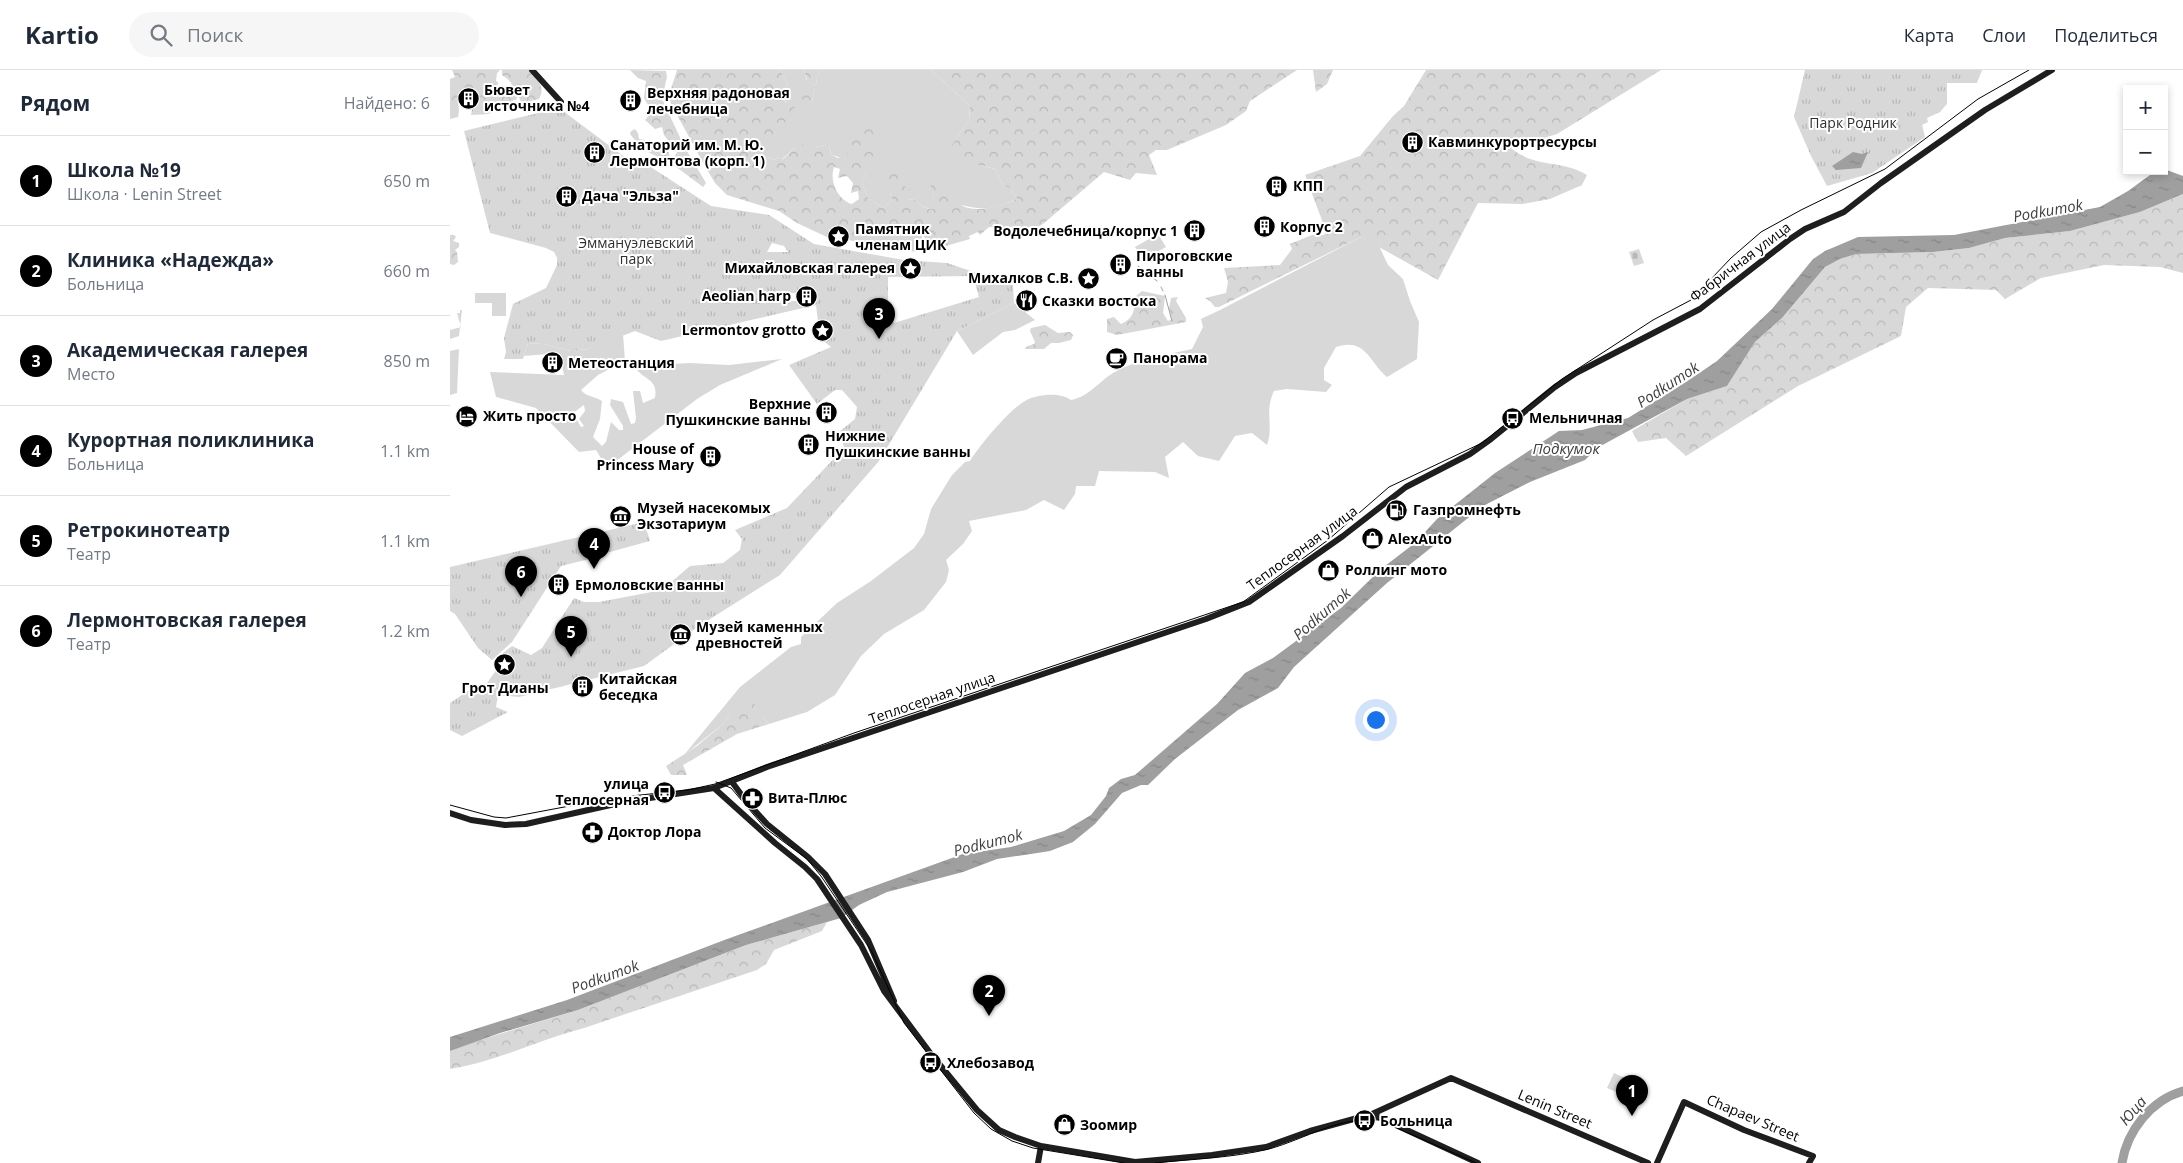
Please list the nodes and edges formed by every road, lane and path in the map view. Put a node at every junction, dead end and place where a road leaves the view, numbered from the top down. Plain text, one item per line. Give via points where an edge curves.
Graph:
1 (532, 70) edge
2 (2052, 70) edge
3 (561, 102) dead end
4 (1389, 498) joint
5 (732, 782) junction
6 (714, 788) junction
7 (450, 814) edge
8 (899, 1012) junction
9 (1372, 1114) junction
10 (1041, 1146) junction
11 (1038, 1163) edge
12 (1478, 1163) edge
13 (1648, 1163) edge
14 (1657, 1163) edge
15 (1809, 1163) edge

1 - 3 main road
2 - 4 main road, Фабричная улица via 1985,110 1844,212 1790,238 1700,309 1592,363 1555,387 1470,454
4 - 5 main road, Теплосерная улица via 1343,536 1249,602 767,767
5 - 6 main road, Теплосерная улица
5 - 8 main road via 767,824 824,874 868,940
6 - 7 main road, Теплосерная улица via 624,802 526,824 505,826
6 - 8 main road via 817,880 861,945 884,991
8 - 10 main road via 988,1122 1014,1137
9 - 10 main road via 1266,1147 1212,1155 1135,1162
9 - 12 main road
9 - 13 main road, Lenin Street via 1451,1078
10 - 11 main road
14 - 15 main road, Chapaev Street via 1684,1102 1744,1130 1813,1156

